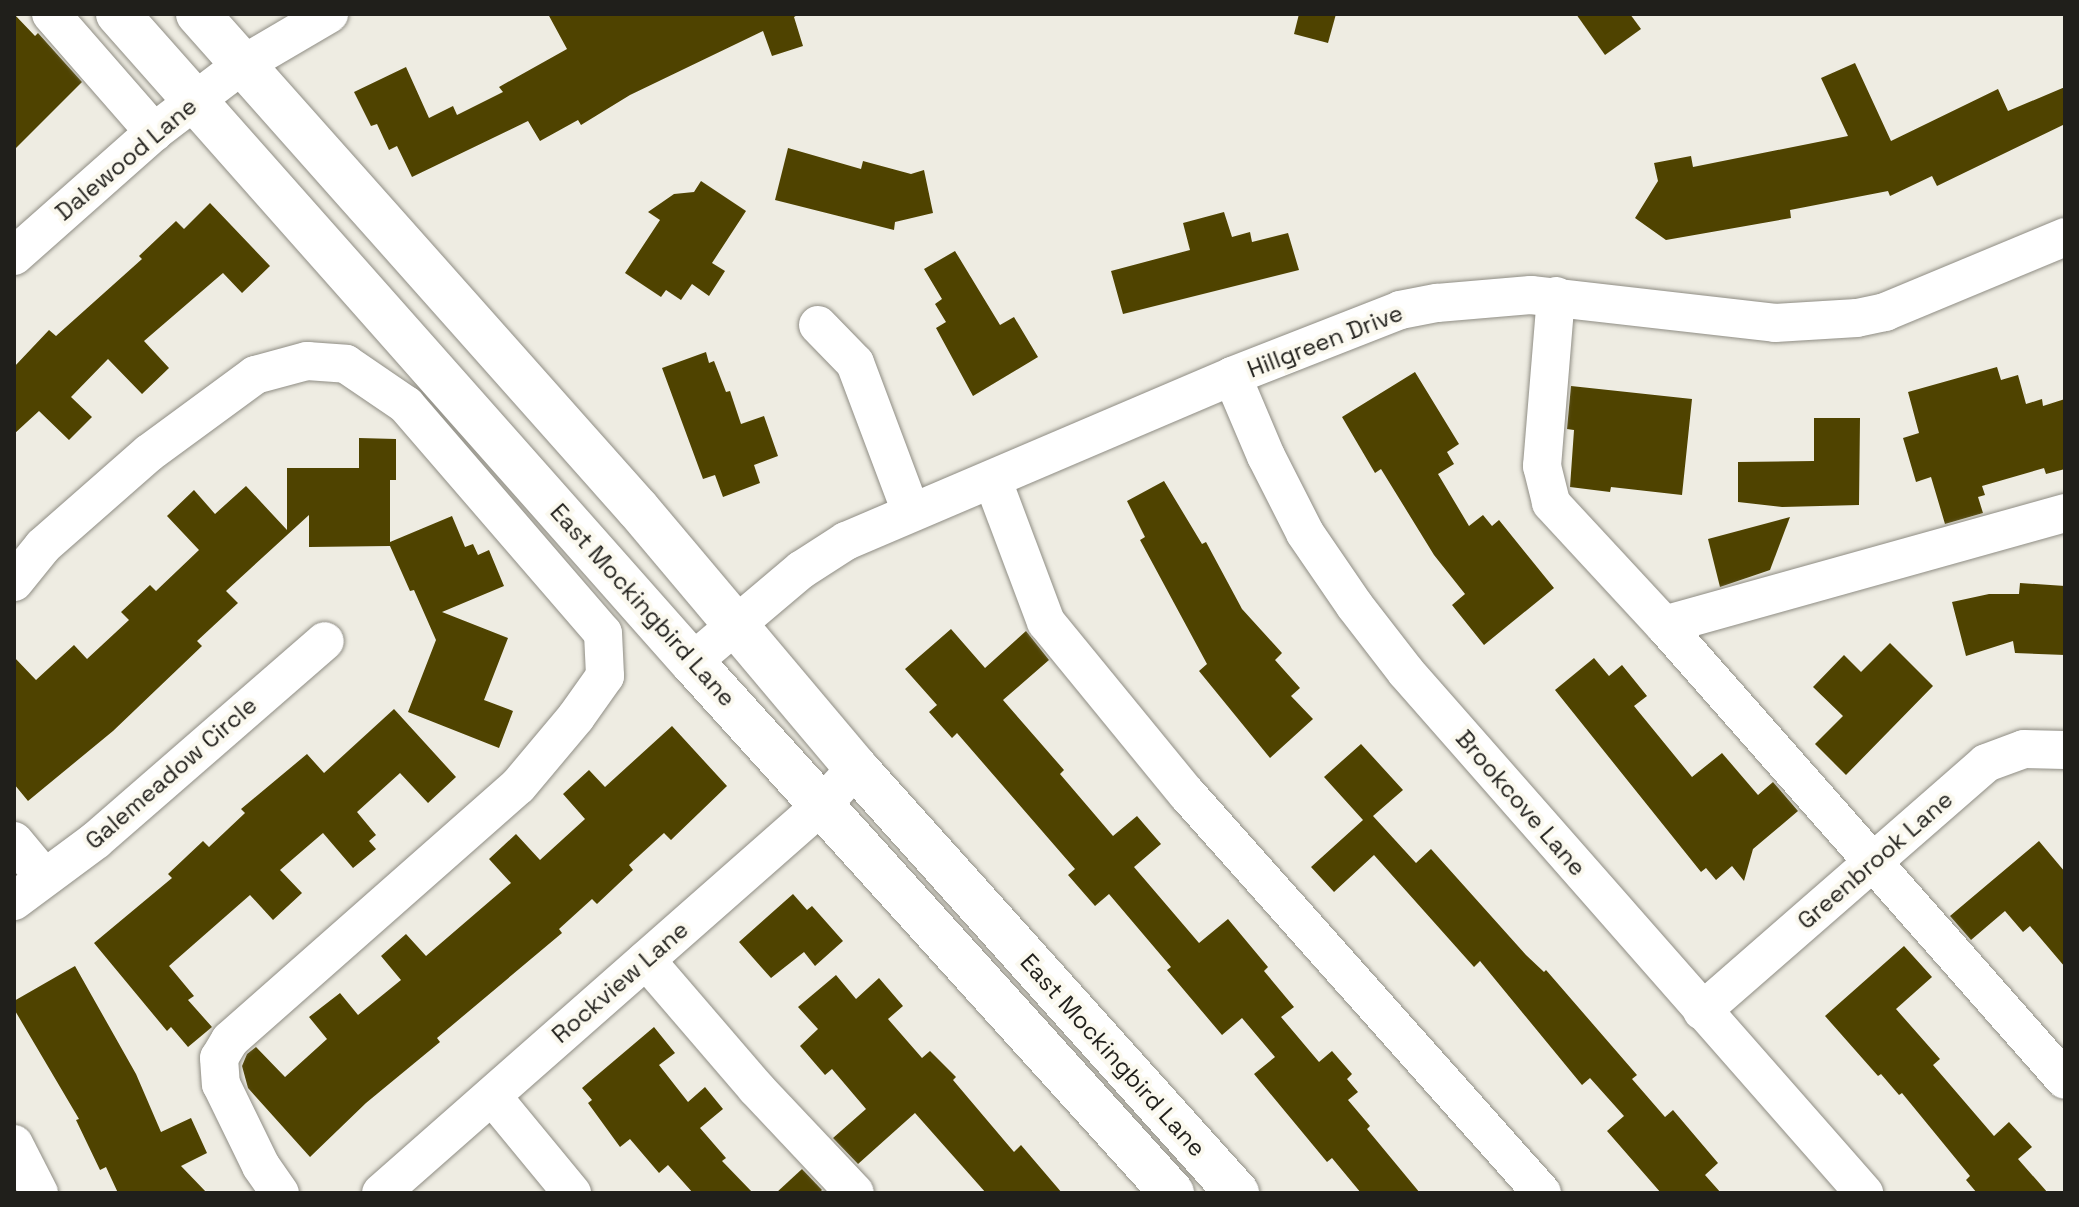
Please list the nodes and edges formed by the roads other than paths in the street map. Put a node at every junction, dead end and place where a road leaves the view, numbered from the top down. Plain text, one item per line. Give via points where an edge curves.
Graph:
1 (51, 14) edge
2 (118, 14) edge
3 (198, 14) edge
4 (329, 14) edge
5 (242, 65) junction
6 (196, 100) junction
7 (154, 132) junction
8 (2065, 237) edge
9 (17, 248) edge
10 (1556, 296) junction
11 (818, 325) dead end
12 (1232, 376) junction
13 (993, 481) junction
14 (911, 512) junction
15 (2065, 513) edge
16 (14, 582) edge
17 (735, 624) junction
18 (1664, 625) junction
19 (325, 641) dead end
20 (692, 662) junction
21 (2065, 750) edge
22 (856, 768) junction
23 (823, 804) junction
24 (14, 841) edge
25 (1871, 864) junction
26 (44, 877) junction
27 (14, 901) edge
28 (646, 960) junction
29 (1702, 1011) junction
30 (2065, 1080) edge
31 (492, 1096) junction
32 (14, 1144) edge
33 (39, 1193) edge
34 (280, 1193) edge
35 (381, 1193) edge
36 (572, 1193) edge
37 (855, 1193) edge
38 (1172, 1193) edge
39 (1237, 1193) edge
40 (1542, 1193) edge
41 (1864, 1193) edge

1 - 7 street
2 - 6 main road, East Mockingbird Lane
3 - 5 main road, East Mockingbird Lane
4 - 5 street, Dalewood Lane
5 - 6 street, Dalewood Lane
5 - 17 main road, East Mockingbird Lane
6 - 7 street, Dalewood Lane
6 - 20 main road, East Mockingbird Lane
7 - 9 street, Dalewood Lane
8 - 10 street, Hillgreen Drive via 1885,312 1857,318 1775,323
10 - 12 street, Hillgreen Drive via 1400,310
10 - 18 street via 1542,466 1551,503
11 - 14 street via 855,363
12 - 13 street, Hillgreen Drive
12 - 29 street, Brookcove Lane via 1305,533 1355,606 1406,672
13 - 14 street, Hillgreen Drive
13 - 40 street via 1046,622 1187,794
14 - 17 street, Hillgreen Drive via 846,541
15 - 18 street
16 - 34 street via 43,546 149,453 255,375 307,361 346,364 406,405 603,633 605,676 518,786 230,1040 219,1058 221,1084
17 - 20 street, Hillgreen Drive
17 - 22 main road, East Mockingbird Lane
18 - 25 street
19 - 26 street, Galemeadow Circle via 96,840
20 - 23 main road, East Mockingbird Lane
21 - 25 street, Greenbrook Lane via 2024,749 1986,763
22 - 23 street, Rockview Lane
22 - 39 main road, East Mockingbird Lane
23 - 28 street, Rockview Lane
23 - 38 main road, East Mockingbird Lane
24 - 26 street
25 - 29 street, Greenbrook Lane
25 - 30 street
26 - 27 street, Galemeadow Circle
28 - 31 street, Rockview Lane
28 - 37 street
29 - 41 street, Brookcove Lane
31 - 35 street, Rockview Lane
31 - 36 street
32 - 33 street

